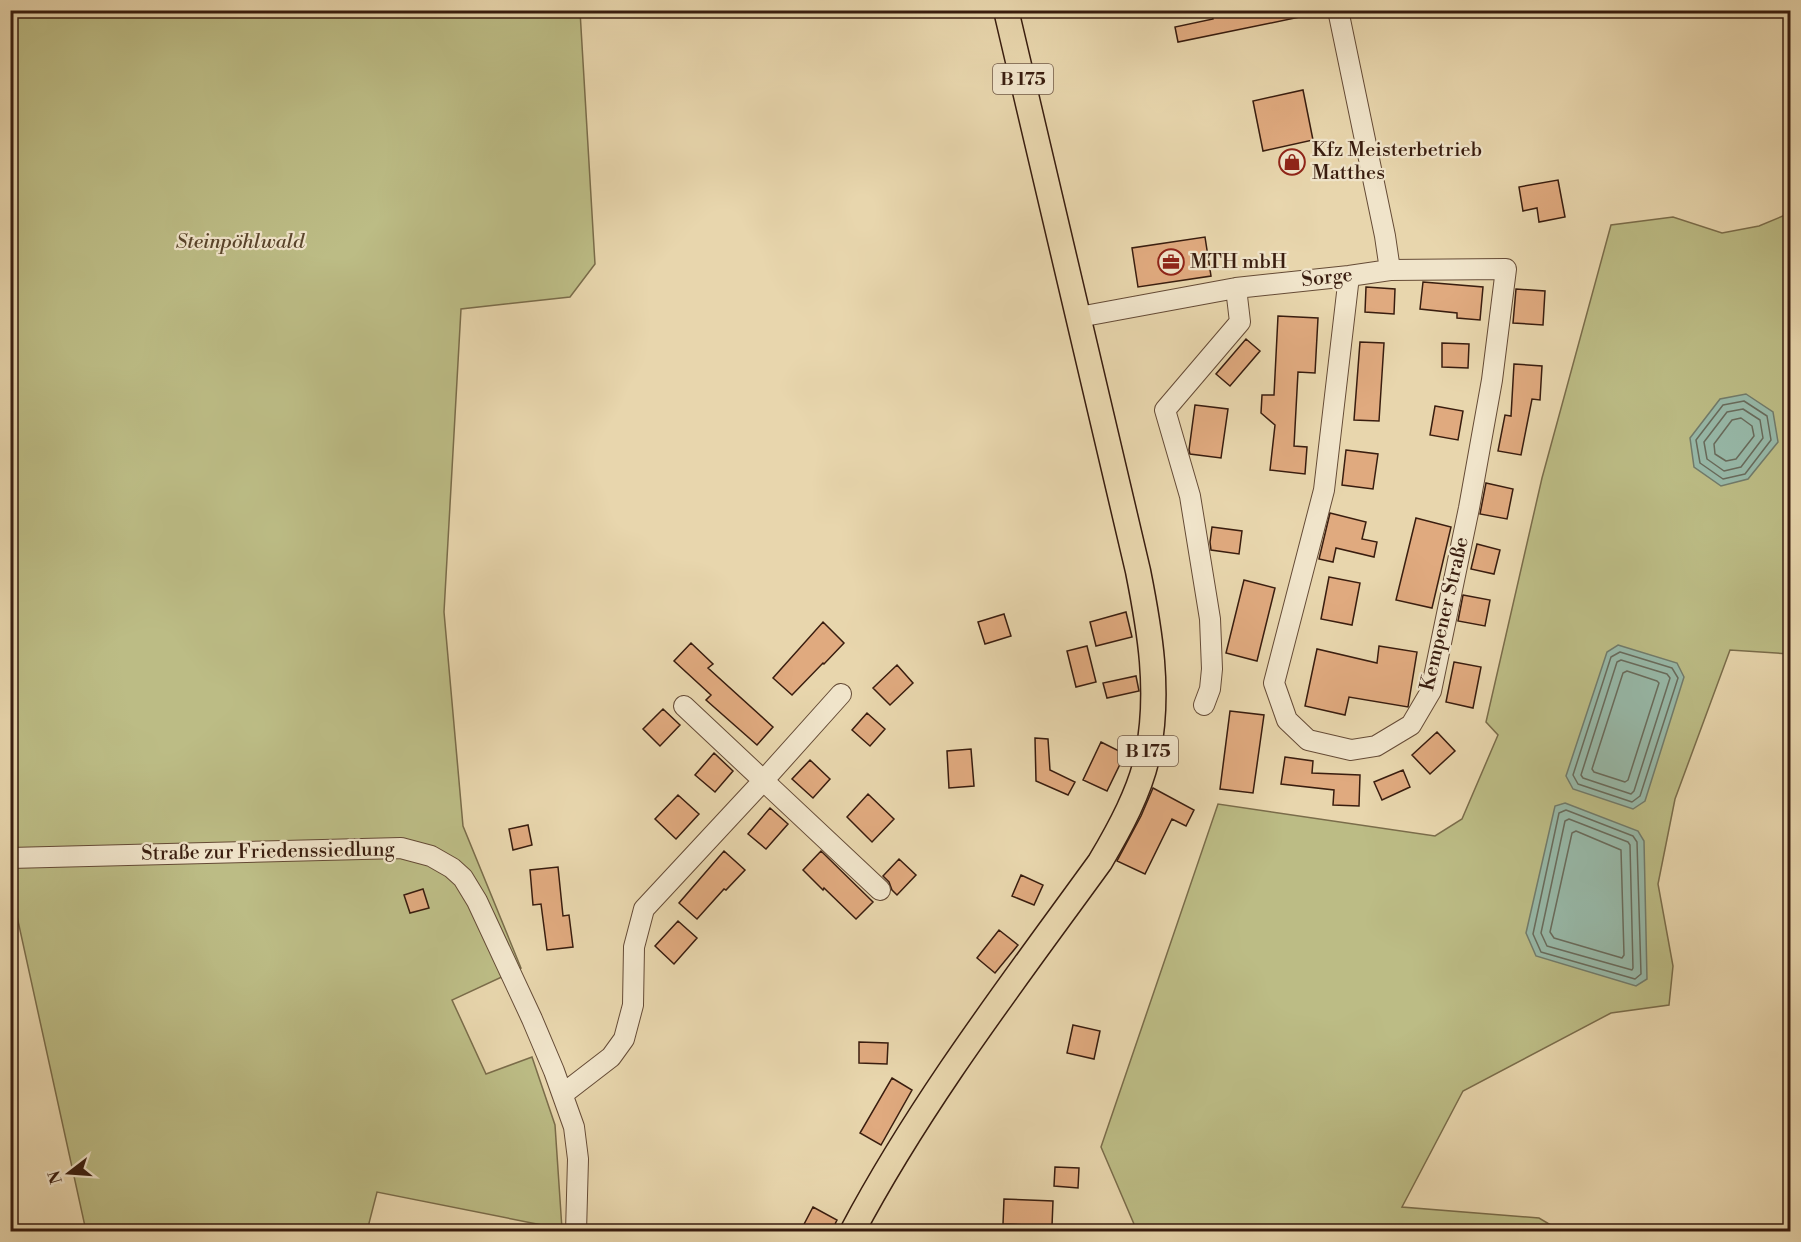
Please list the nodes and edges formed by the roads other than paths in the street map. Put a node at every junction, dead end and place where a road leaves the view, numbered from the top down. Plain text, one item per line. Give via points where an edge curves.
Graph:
1 (1006, 10) edge
2 (1338, 10) edge
3 (1506, 269) joint
4 (1389, 270) junction
5 (1349, 276) junction
6 (1236, 288) junction
7 (1079, 317) junction
8 (841, 694) dead end
9 (1204, 705) dead end
10 (684, 706) dead end
11 (763, 782) junction
12 (10, 858) edge
13 (880, 890) dead end
14 (563, 1094) junction
15 (576, 1232) edge
16 (852, 1232) edge

1 - 7 main road, B 175
2 - 4 street
3 - 4 street, Sorge
3 - 5 street, Kempener Straße via 1492,380 1431,691 1411,725 1376,746 1351,750 1308,740 1287,720 1274,683 1324,490
4 - 5 street, Sorge
5 - 6 street, Sorge
6 - 7 street, Sorge
6 - 9 street via 1240,322 1165,410 1190,496 1210,619 1212,669
7 - 16 main road, B 175 via 1147,616 1154,691 1148,755 1132,802 1111,843 921,1113
8 - 11 street
10 - 11 street
11 - 13 street
11 - 14 street via 644,909 634,947 633,1005 624,1039 611,1057
12 - 14 street, Straße zur Friedenssiedlung via 401,848 431,856 463,878 477,901
14 - 15 street, Straße zur Friedenssiedlung via 574,1127 578,1159

